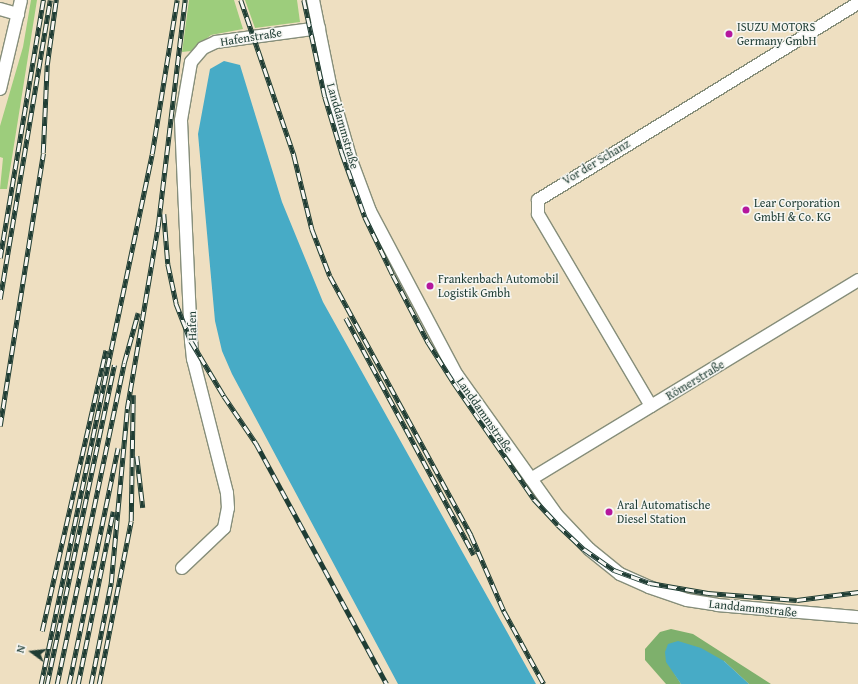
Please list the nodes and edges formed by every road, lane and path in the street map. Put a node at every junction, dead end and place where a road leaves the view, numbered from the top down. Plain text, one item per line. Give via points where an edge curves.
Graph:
1 (21, 0) edge
2 (313, 0) edge
3 (858, 4) edge
4 (0, 10) edge
5 (18, 14) junction
6 (319, 28) junction
7 (191, 62) joint
8 (0, 89) edge
9 (858, 280) edge
10 (651, 406) junction
11 (531, 479) junction
12 (182, 568) dead end
13 (858, 617) edge

1 - 5 street
2 - 6 street, Landdammstraße
3 - 10 street, Vor der Schanz via 543,194 538,200 538,214
4 - 5 street
5 - 8 street
6 - 7 street, Hafenstraße via 216,42 203,48
6 - 11 street, Landdammstraße via 332,94 370,211 448,359
7 - 12 street, Hafen via 181,120 191,341 193,359 227,493 228,508 224,528
9 - 10 street, Römerstraße
10 - 11 street, Römerstraße
11 - 13 street, Landdammstraße via 556,514 584,544 620,574 680,597 717,605

